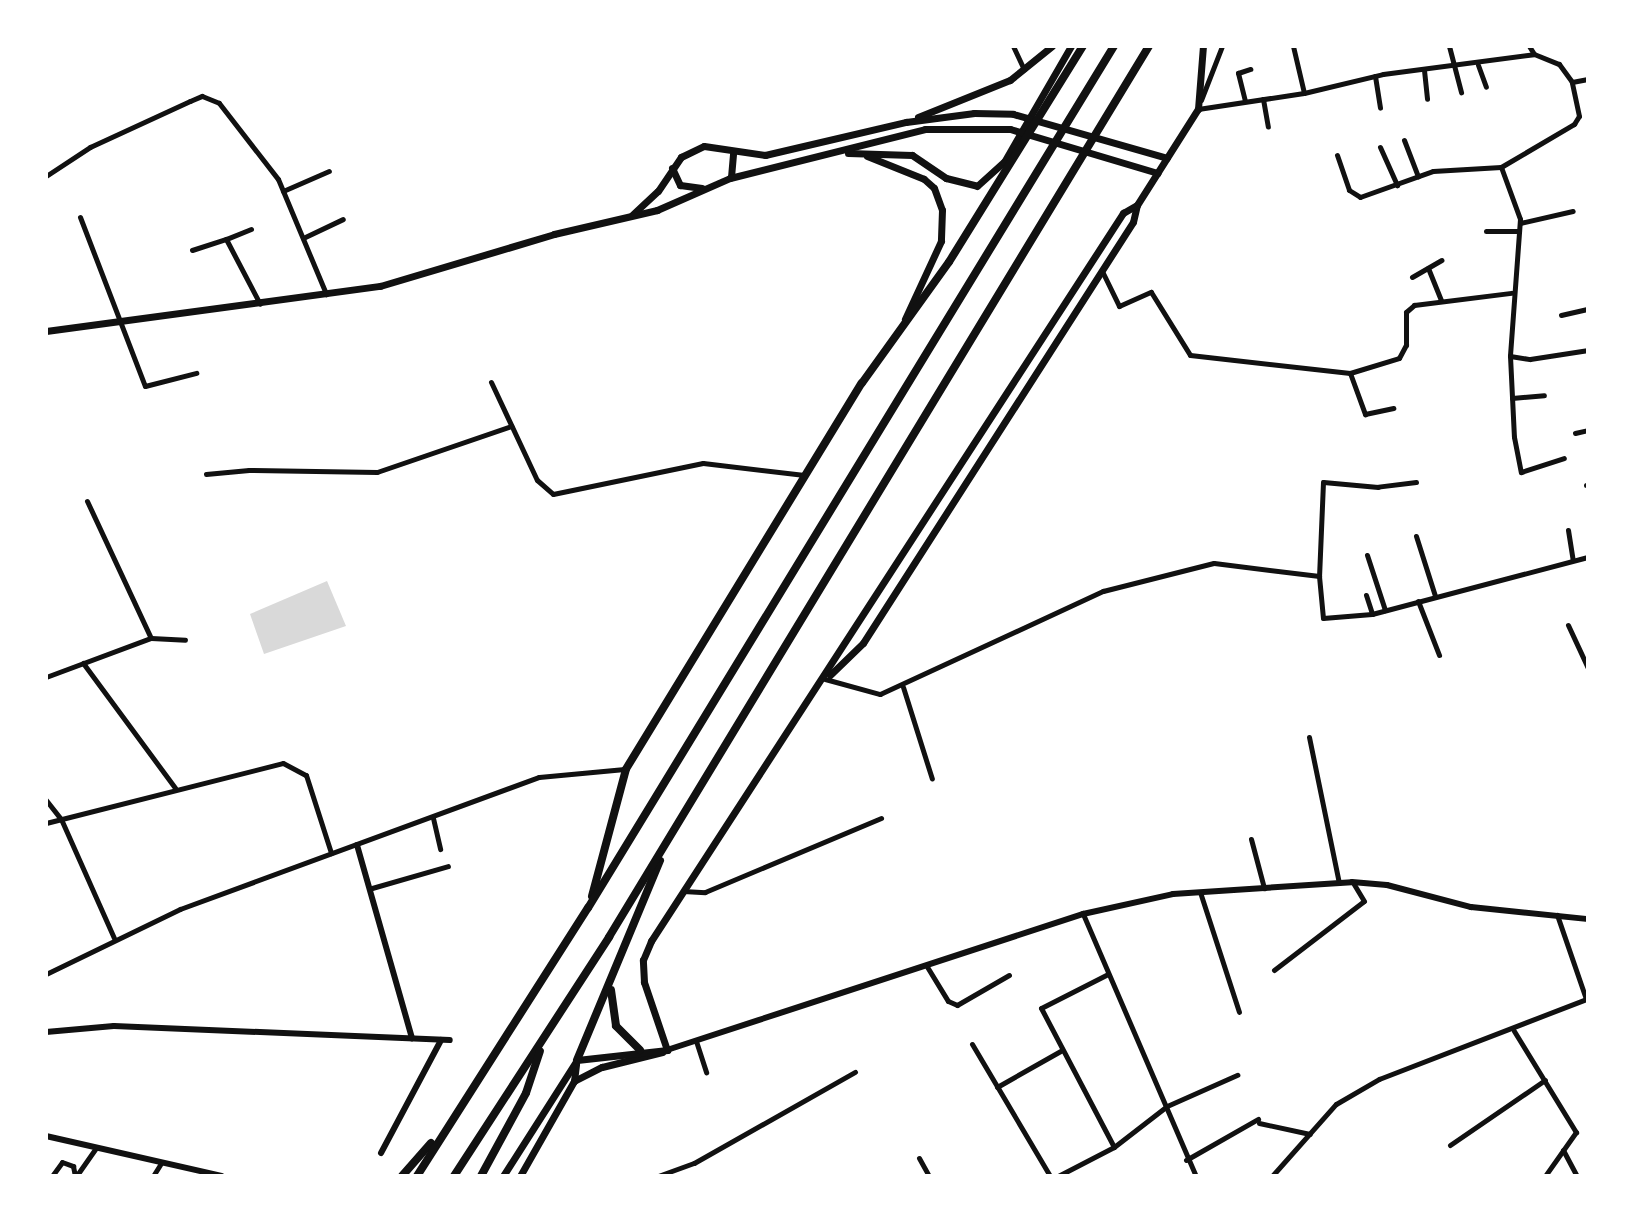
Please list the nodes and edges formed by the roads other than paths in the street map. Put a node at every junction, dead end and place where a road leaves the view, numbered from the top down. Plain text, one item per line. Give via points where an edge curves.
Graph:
1 (1013, 46) edge
2 (1052, 46) edge
3 (1071, 46) edge
4 (1083, 46) edge
5 (1114, 46) edge
6 (1149, 46) edge
7 (1203, 46) edge
8 (1222, 46) edge
9 (1293, 46) edge
10 (1449, 46) edge
11 (1529, 46) edge
12 (1534, 54) junction
13 (1478, 65) junction
14 (1457, 67) junction
15 (1250, 69) dead end
16 (1025, 70) junction
17 (1424, 70) junction
18 (1375, 76) junction
19 (1588, 79) edge
20 (1572, 82) junction
21 (1486, 87) dead end
22 (1461, 92) dead end
23 (1304, 93) junction
24 (1263, 99) junction
25 (1427, 99) dead end
26 (1245, 101) junction
27 (1380, 108) dead end
28 (1198, 109) junction
29 (906, 122) junction
30 (1268, 127) dead end
31 (1404, 140) dead end
32 (1380, 147) dead end
33 (858, 152) junction
34 (733, 153) junction
35 (830, 154) junction
36 (1337, 155) dead end
37 (1167, 158) junction
38 (1501, 167) junction
39 (672, 168) junction
40 (329, 171) dead end
41 (1158, 173) junction
42 (48, 175) edge
43 (1418, 176) junction
44 (730, 178) junction
45 (1397, 185) junction
46 (708, 187) junction
47 (283, 191) junction
48 (1137, 205) junction
49 (1573, 211) dead end
50 (631, 215) junction
51 (80, 217) dead end
52 (343, 219) dead end
53 (1520, 223) junction
54 (251, 229) dead end
55 (1486, 231) dead end
56 (1519, 231) junction
57 (303, 238) junction
58 (226, 239) junction
59 (192, 250) dead end
60 (1442, 260) dead end
61 (1428, 267) junction
62 (1102, 271) junction
63 (1412, 277) dead end
64 (1511, 293) junction
65 (327, 295) junction
66 (1441, 300) junction
67 (261, 305) junction
68 (1586, 310) edge
69 (1561, 315) dead end
70 (124, 320) junction
71 (1588, 322) edge
72 (901, 326) junction
73 (46, 331) edge
74 (1588, 350) edge
75 (1510, 356) junction
76 (196, 373) dead end
77 (1350, 373) junction
78 (491, 382) dead end
79 (1544, 395) dead end
80 (1512, 398) junction
81 (1393, 408) dead end
82 (511, 426) junction
83 (1588, 430) edge
84 (1575, 433) dead end
85 (1564, 458) dead end
86 (206, 474) dead end
87 (804, 475) junction
88 (1416, 482) dead end
89 (87, 501) dead end
90 (1568, 530) dead end
91 (1416, 536) dead end
92 (1367, 555) dead end
93 (1588, 557) edge
94 (1573, 560) junction
95 (1319, 576) junction
96 (1366, 595) dead end
97 (1435, 596) junction
98 (1418, 601) junction
99 (1385, 610) junction
100 (1372, 614) junction
101 (1568, 625) dead end
102 (151, 638) junction
103 (185, 640) dead end
104 (1439, 655) dead end
105 (83, 663) junction
106 (1588, 668) edge
107 (46, 677) edge
108 (825, 679) junction
109 (903, 687) junction
110 (1309, 737) dead end
111 (626, 769) junction
112 (932, 779) dead end
113 (175, 788) junction
114 (46, 800) edge
115 (433, 818) junction
116 (881, 818) dead end
117 (61, 819) junction
118 (46, 823) edge
119 (671, 833) junction
120 (1251, 839) dead end
121 (357, 845) junction
122 (440, 849) dead end
123 (331, 853) junction
124 (448, 866) dead end
125 (1352, 882) junction
126 (1339, 883) junction
127 (372, 888) junction
128 (1264, 888) junction
129 (683, 891) junction
130 (1200, 892) junction
131 (588, 908) junction
132 (1083, 914) junction
133 (1557, 915) junction
134 (1588, 919) edge
135 (114, 939) junction
136 (926, 965) junction
137 (616, 967) junction
138 (1274, 970) dead end
139 (46, 974) edge
140 (1108, 974) junction
141 (1009, 975) dead end
142 (1239, 1012) dead end
143 (1514, 1031) junction
144 (46, 1032) edge
145 (545, 1037) junction
146 (412, 1038) junction
147 (441, 1040) junction
148 (450, 1040) dead end
149 (696, 1041) junction
150 (972, 1044) dead end
151 (640, 1050) junction
152 (667, 1050) junction
153 (1062, 1050) junction
154 (577, 1060) junction
155 (706, 1072) dead end
156 (855, 1072) dead end
157 (1237, 1075) dead end
158 (1545, 1080) junction
159 (574, 1081) junction
160 (997, 1087) junction
161 (1167, 1106) junction
162 (445, 1127) junction
163 (1310, 1134) junction
164 (46, 1136) edge
165 (1450, 1145) dead end
166 (1114, 1147) junction
167 (95, 1149) junction
168 (1563, 1150) junction
169 (381, 1153) dead end
170 (919, 1158) dead end
171 (1186, 1160) junction
172 (161, 1163) junction
173 (1275, 1175) edge
174 (52, 1176) edge
175 (76, 1176) edge
176 (153, 1176) edge
177 (222, 1176) edge
178 (402, 1176) edge
179 (417, 1176) edge
180 (454, 1176) edge
181 (481, 1176) edge
182 (503, 1176) edge
183 (520, 1176) edge
184 (658, 1176) edge
185 (929, 1176) edge
186 (1050, 1176) edge
187 (1058, 1176) edge
188 (1196, 1176) edge
189 (1545, 1176) edge
190 (1577, 1176) edge

1 - 16 street
2 - 16 main road
3 - 33 main road via 1004,162 977,186 946,178 912,155
4 - 72 highway via 949,262
5 - 131 highway
6 - 119 highway
7 - 28 main road
8 - 28 street
9 - 23 street
10 - 14 street
11 - 12 street
12 - 13 street
12 - 20 street via 1559,64
13 - 14 street
13 - 21 street
14 - 17 street
14 - 22 street
15 - 26 street via 1238,73
16 - 29 main road
17 - 18 street
17 - 25 street
18 - 23 street
18 - 27 street
19 - 20 street
20 - 38 street via 1579,116 1574,124
23 - 24 street
24 - 26 street
24 - 30 street
26 - 28 street
28 - 37 main road
29 - 34 main road via 765,155
29 - 37 main road via 1013,114
31 - 43 street
32 - 45 street
33 - 35 main road
33 - 72 main road via 924,179 934,188 942,210 941,241
34 - 39 main road via 704,146 689,151
34 - 44 main road
35 - 41 main road via 925,129 1010,129
35 - 44 main road
36 - 45 street via 1353,195
37 - 41 main road
38 - 43 street
38 - 53 street
39 - 46 main road via 680,185
39 - 50 main road
40 - 47 street
41 - 48 main road
42 - 47 street via 90,147 202,96 219,103 270,165
43 - 45 street
44 - 46 main road
46 - 50 main road
47 - 57 street
48 - 62 main road via 1133,222
48 - 108 main road via 1123,213
49 - 53 street
50 - 65 main road via 380,286
51 - 70 street
52 - 57 street
53 - 56 street
54 - 58 street
55 - 56 street
56 - 64 street
57 - 65 street
58 - 59 street
58 - 67 street
60 - 61 street
61 - 63 street
61 - 66 street
62 - 77 street via 1119,306 1151,292 1190,355
62 - 108 main road via 863,643
64 - 66 street
64 - 75 street
65 - 67 main road
66 - 77 street via 1406,312 1406,345 1399,358 1375,370
67 - 70 main road
68 - 69 street
68 - 71 street
70 - 73 main road
70 - 76 street via 145,386
72 - 87 highway
74 - 75 street via 1530,359
75 - 80 street
77 - 81 street via 1365,414
78 - 82 street
79 - 80 street
80 - 85 street via 1521,472
82 - 86 street via 377,472
82 - 87 street via 537,480 553,494 703,463
83 - 84 street
87 - 111 highway
88 - 95 street via 1378,487 1323,482
89 - 102 street
90 - 94 street
91 - 97 street
92 - 99 street
93 - 94 street
94 - 97 street
95 - 100 street via 1323,618
95 - 109 street via 1214,563 1103,591
96 - 100 street
97 - 98 street
98 - 99 street
98 - 104 street
99 - 100 street
101 - 106 street
102 - 103 street
102 - 105 street
105 - 107 street
105 - 113 street
108 - 109 street via 862,694
108 - 129 main road
109 - 112 street
110 - 126 street
111 - 115 street via 539,777
111 - 131 highway
113 - 117 street
113 - 123 street via 283,763 306,775
114 - 117 street
115 - 121 street
115 - 122 street
116 - 129 street via 705,892
117 - 118 street
117 - 135 street
119 - 137 highway
119 - 145 highway
120 - 128 street
121 - 123 street
121 - 127 street
123 - 135 street
124 - 127 street
125 - 126 street
125 - 133 street via 1387,885 1471,907
125 - 138 street via 1364,901
126 - 128 street
127 - 146 street
128 - 130 street
129 - 152 main road via 643,960 644,982
130 - 132 street
130 - 142 street
131 - 162 highway
132 - 136 street
132 - 140 street
133 - 134 street
133 - 143 street via 1586,999
135 - 139 street
136 - 141 street via 948,1001 957,1005
136 - 149 street
137 - 151 highway via 611,1013 623,1036
137 - 154 highway
140 - 153 street via 1041,1008
140 - 161 street
143 - 158 street
143 - 163 street via 1379,1079 1336,1104
144 - 146 street via 114,1026
145 - 180 highway
145 - 181 highway via 526,1093
146 - 147 street
147 - 148 street
147 - 169 street
149 - 152 street
149 - 155 street
150 - 160 street
151 - 152 main road
151 - 154 main road
152 - 159 main road via 602,1067
153 - 160 street
153 - 166 street
154 - 159 main road
154 - 182 main road
156 - 184 street via 694,1163
157 - 161 street
158 - 165 street
158 - 168 street via 1576,1132
159 - 183 main road
160 - 186 street
161 - 166 street
161 - 171 street
162 - 178 highway
162 - 179 highway
163 - 171 street via 1258,1121
163 - 173 street
164 - 167 street
166 - 187 street
167 - 172 street
167 - 175 street
168 - 189 street
168 - 190 street
170 - 185 street
171 - 188 street
172 - 176 street
172 - 177 street
174 - 175 street via 62,1162 73,1166

